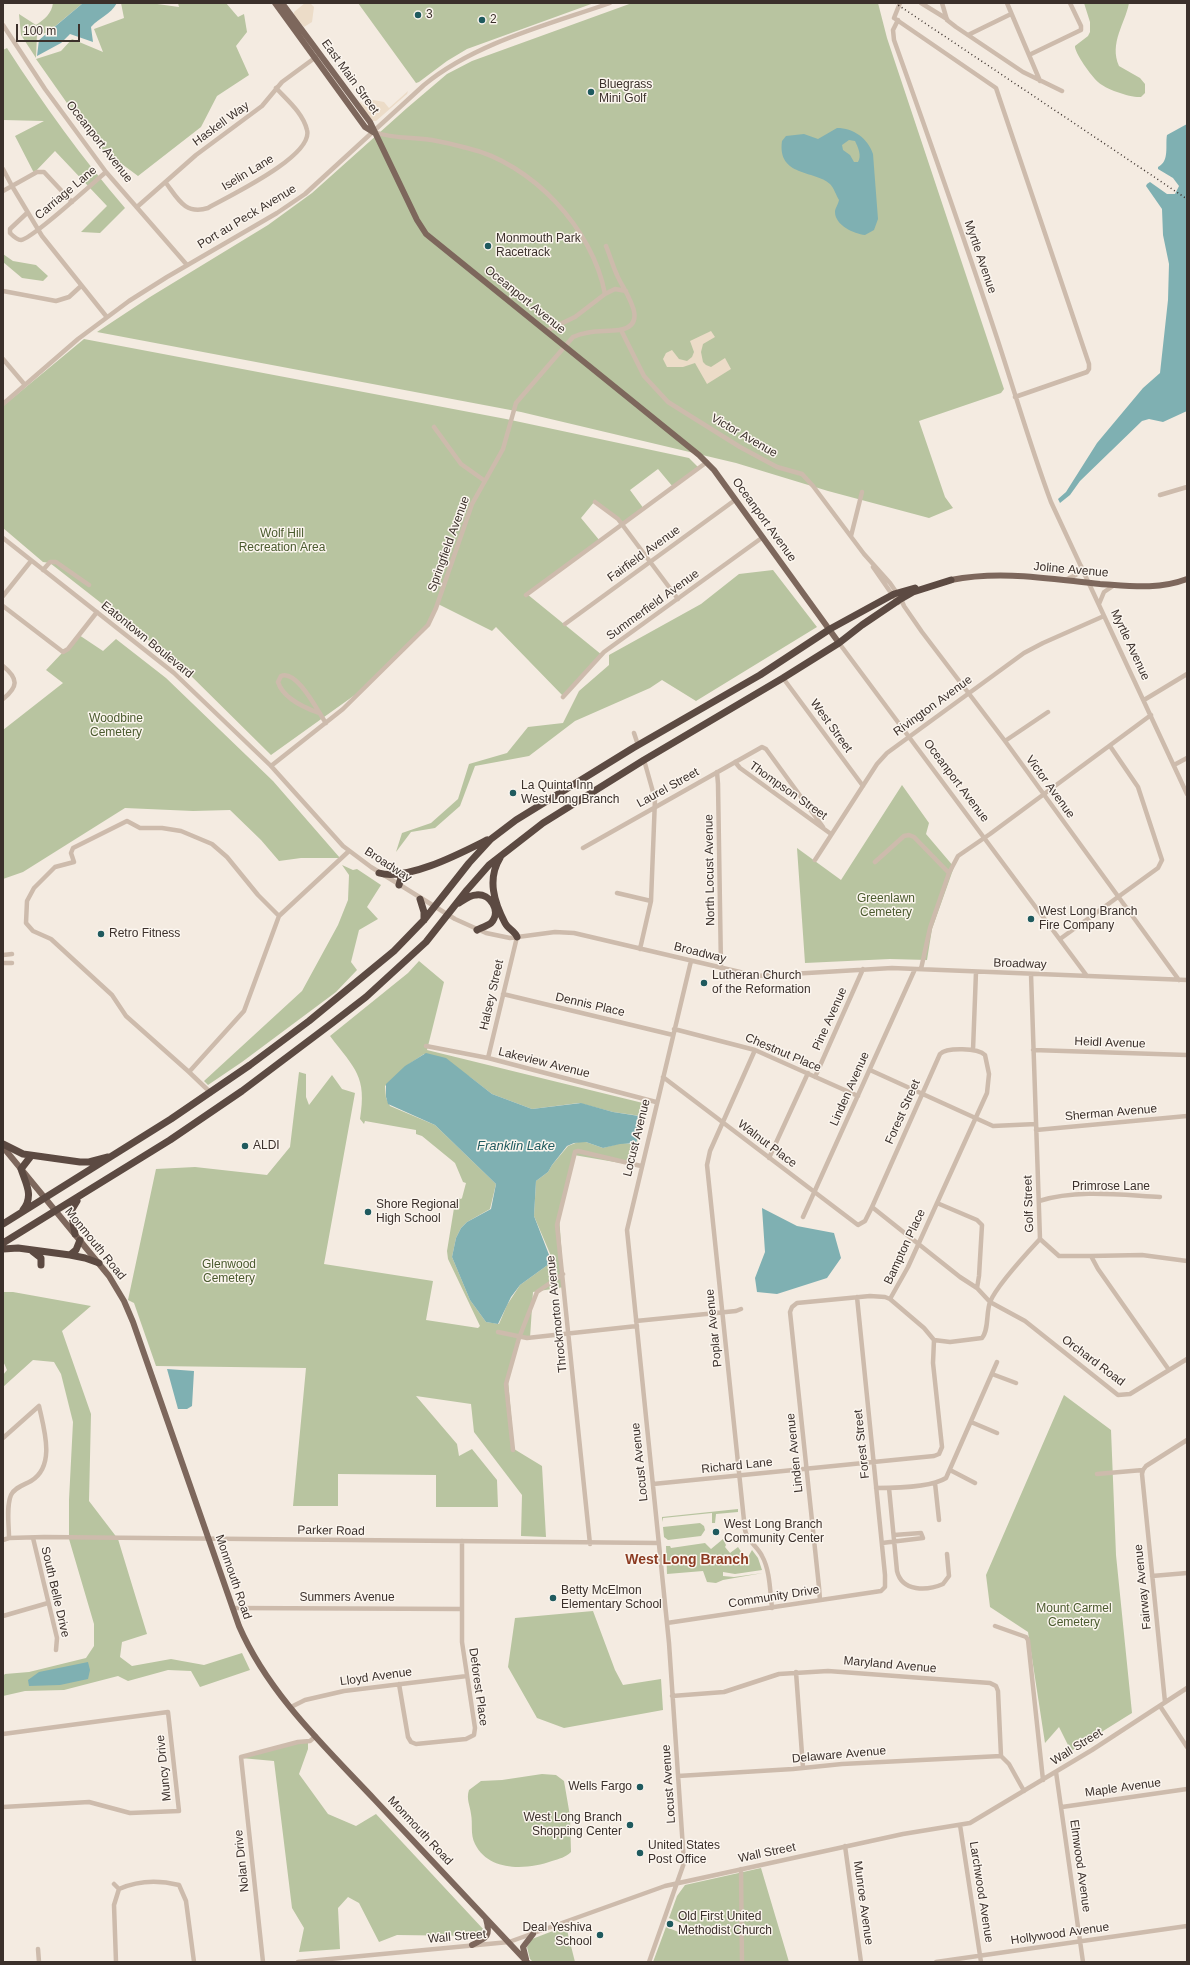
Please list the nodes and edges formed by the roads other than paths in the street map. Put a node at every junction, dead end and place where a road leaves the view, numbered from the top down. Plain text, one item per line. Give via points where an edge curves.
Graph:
1 (275, 3) edge
2 (282, 3) edge
3 (610, 3) edge
4 (900, 3) edge
5 (921, 3) edge
6 (942, 3) edge
7 (1007, 3) edge
8 (1070, 3) edge
9 (1011, 14) junction
10 (898, 20) junction
11 (947, 20) junction
12 (3, 25) edge
13 (968, 35) junction
14 (1029, 55) junction
15 (316, 57) junction
16 (1040, 80) junction
17 (276, 88) junction
18 (1062, 91) dead end
19 (373, 132) junction
20 (3, 169) edge
21 (106, 172) junction
22 (166, 183) junction
23 (12, 186) junction
24 (3, 191) edge
25 (72, 202) junction
26 (137, 207) junction
27 (27, 213) junction
28 (38, 229) junction
29 (606, 246) dead end
30 (187, 265) junction
31 (81, 286) junction
32 (3, 291) edge
33 (626, 291) junction
34 (605, 294) junction
35 (106, 316) junction
36 (620, 330) junction
37 (546, 331) junction
38 (564, 346) junction
39 (3, 359) edge
40 (25, 385) junction
41 (1015, 397) junction
42 (3, 404) edge
43 (434, 427) dead end
44 (707, 462) junction
45 (484, 481) junction
46 (1187, 486) edge
47 (862, 492) dead end
48 (1160, 495) dead end
49 (735, 500) junction
50 (595, 502) dead end
51 (622, 525) junction
52 (763, 537) junction
53 (3, 538) edge
54 (852, 539) junction
55 (31, 561) junction
56 (650, 562) junction
57 (1081, 566) junction
58 (43, 570) junction
59 (1187, 579) edge
60 (951, 580) joint
61 (1064, 580) junction
62 (1090, 583) junction
63 (89, 585) dead end
64 (1115, 585) junction
65 (526, 595) dead end
66 (3, 596) edge
67 (678, 599) junction
68 (898, 599) junction
69 (1099, 604) junction
70 (3, 606) edge
71 (97, 612) junction
72 (1104, 616) junction
73 (565, 624) dead end
74 (830, 629) junction
75 (839, 643) junction
76 (3, 666) edge
77 (1187, 674) edge
78 (783, 678) junction
79 (968, 693) junction
80 (563, 697) dead end
81 (3, 699) edge
82 (1144, 700) junction
83 (1048, 712) dead end
84 (319, 714) junction
85 (1151, 715) junction
86 (326, 722) junction
87 (634, 733) dead end
88 (909, 736) junction
89 (1005, 741) junction
90 (638, 745) junction
91 (1110, 746) junction
92 (1187, 758) edge
93 (644, 760) junction
94 (735, 762) junction
95 (1174, 765) junction
96 (271, 766) junction
97 (717, 772) junction
98 (863, 786) junction
99 (1187, 794) edge
100 (1043, 795) junction
101 (654, 807) junction
102 (822, 827) junction
103 (831, 834) junction
104 (984, 838) junction
105 (491, 839) junction
106 (583, 848) dead end
107 (349, 852) junction
108 (505, 852) junction
109 (815, 860) dead end
110 (875, 862) dead end
111 (379, 873) junction
112 (949, 873) junction
113 (402, 874) junction
114 (399, 885) junction
115 (617, 893) dead end
116 (1118, 896) junction
117 (420, 899) junction
118 (651, 901) junction
119 (456, 905) junction
120 (434, 907) junction
121 (448, 915) junction
122 (279, 916) junction
123 (424, 920) junction
124 (477, 930) junction
125 (517, 937) junction
126 (1060, 939) junction
127 (640, 949) junction
128 (12, 954) dead end
129 (3, 955) edge
130 (691, 961) junction
131 (3, 963) edge
132 (12, 963) dead end
133 (721, 968) junction
134 (863, 969) junction
135 (915, 969) junction
136 (921, 969) junction
137 (976, 972) junction
138 (1031, 974) junction
139 (1087, 976) junction
140 (1179, 980) junction
141 (1187, 980) edge
142 (503, 994) junction
143 (674, 1029) junction
144 (673, 1035) junction
145 (426, 1046) dead end
146 (755, 1050) junction
147 (973, 1050) junction
148 (1033, 1050) junction
149 (1187, 1056) edge
150 (488, 1058) junction
151 (870, 1070) junction
152 (189, 1072) junction
153 (808, 1073) junction
154 (663, 1077) junction
155 (814, 1077) junction
156 (211, 1093) junction
157 (922, 1094) junction
158 (858, 1096) junction
159 (656, 1102) junction
160 (1187, 1116) edge
161 (975, 1118) junction
162 (722, 1123) junction
163 (1036, 1124) junction
164 (1036, 1130) junction
165 (3, 1144) edge
166 (3, 1147) edge
167 (116, 1155) junction
168 (31, 1156) junction
169 (769, 1158) junction
170 (641, 1166) junction
171 (21, 1169) junction
172 (814, 1193) junction
173 (82, 1196) junction
174 (1160, 1197) dead end
175 (44, 1199) junction
176 (1039, 1201) junction
177 (937, 1202) junction
178 (872, 1207) junction
179 (55, 1212) junction
180 (21, 1213) junction
181 (803, 1216) dead end
182 (3, 1224) edge
183 (860, 1225) joint
184 (78, 1237) junction
185 (1040, 1239) junction
186 (3, 1244) edge
187 (918, 1244) junction
188 (3, 1249) edge
189 (30, 1249) junction
190 (70, 1255) junction
191 (1091, 1256) junction
192 (1187, 1261) edge
193 (99, 1264) junction
194 (41, 1265) dead end
195 (563, 1274) junction
196 (977, 1288) junction
197 (857, 1297) junction
198 (890, 1299) junction
199 (990, 1302) junction
200 (741, 1309) dead end
201 (722, 1312) junction
202 (636, 1324) junction
203 (498, 1332) dead end
204 (569, 1333) junction
205 (519, 1338) junction
206 (934, 1340) junction
207 (1187, 1359) edge
208 (998, 1362) dead end
209 (1169, 1370) junction
210 (992, 1374) junction
211 (1016, 1383) dead end
212 (972, 1422) junction
213 (997, 1433) dead end
214 (3, 1438) edge
215 (1187, 1440) edge
216 (513, 1450) dead end
217 (874, 1462) junction
218 (806, 1469) junction
219 (950, 1470) junction
220 (1143, 1470) junction
221 (1097, 1474) dead end
222 (739, 1476) junction
223 (976, 1482) dead end
224 (935, 1483) junction
225 (653, 1484) junction
226 (876, 1488) junction
227 (889, 1488) junction
228 (939, 1520) dead end
229 (894, 1535) junction
230 (9, 1538) junction
231 (33, 1538) junction
232 (209, 1539) junction
233 (3, 1540) edge
234 (462, 1541) junction
235 (659, 1543) junction
236 (882, 1543) junction
237 (894, 1543) junction
238 (590, 1544) junction
239 (947, 1554) dead end
240 (1187, 1573) edge
241 (1152, 1576) junction
242 (884, 1589) joint
243 (820, 1600) junction
244 (48, 1603) junction
245 (232, 1608) junction
246 (772, 1608) junction
247 (462, 1609) junction
248 (3, 1616) edge
249 (667, 1623) junction
250 (995, 1626) dead end
251 (56, 1650) dead end
252 (796, 1672) junction
253 (467, 1676) junction
254 (399, 1684) junction
255 (1187, 1688) edge
256 (672, 1696) junction
257 (1165, 1702) junction
258 (1160, 1706) junction
259 (290, 1707) junction
260 (172, 1708) dead end
261 (168, 1712) junction
262 (3, 1734) edge
263 (316, 1736) junction
264 (1187, 1748) edge
265 (1001, 1756) junction
266 (803, 1768) junction
267 (1056, 1772) junction
268 (678, 1776) junction
269 (1043, 1780) junction
270 (1187, 1789) edge
271 (1024, 1791) junction
272 (3, 1807) edge
273 (1062, 1807) junction
274 (960, 1825) junction
275 (845, 1846) junction
276 (741, 1869) junction
277 (678, 1882) junction
278 (114, 1884) dead end
279 (119, 1888) junction
280 (485, 1918) junction
281 (1187, 1926) edge
282 (533, 1934) junction
283 (1080, 1941) junction
284 (508, 1942) junction
285 (472, 1945) junction
286 (38, 1949) dead end
287 (980, 1955) junction
288 (39, 1962) edge
289 (116, 1962) edge
290 (194, 1962) edge
291 (263, 1962) edge
292 (298, 1962) edge
293 (527, 1962) edge
294 (649, 1962) edge
295 (742, 1962) edge
296 (861, 1962) edge
297 (936, 1962) edge
298 (981, 1962) edge
299 (1083, 1962) edge

1 - 15 main road, East Main Street
2 - 19 main road, East Main Street via 370,122
3 - 19 street, Port au Peck Avenue via 491,45 460,60 424,85
4 - 10 street, Myrtle Avenue via 894,18
5 - 11 street
6 - 11 street
7 - 9 street
8 - 14 street via 1081,30
9 - 13 street
9 - 14 street
10 - 41 street, Myrtle Avenue via 893,30 894,40
10 - 41 street via 996,88 1089,364 1089,370 1086,372
11 - 13 street
12 - 21 street, Oceanport Avenue via 45,89
13 - 16 street via 1023,72
14 - 16 street
15 - 17 street, Haskell Way
15 - 19 main road, East Main Street via 365,126
16 - 18 street
17 - 22 street, Haskell Way via 262,106 196,155
17 - 22 street, Iselin Lane via 302,118 307,130 306,143 290,158 264,177 198,211 189,209
19 - 30 street, Port au Peck Avenue via 291,204
19 - 34 street via 468,148 493,156 522,173 550,196 569,217 602,280
19 - 37 main road, Oceanport Avenue via 426,234
20 - 23 street
21 - 25 street, Carriage Lane
21 - 26 street, Oceanport Avenue
22 - 26 street, Haskell Way
23 - 24 street
23 - 25 street via 41,171 46,173
23 - 27 street
25 - 28 street, Carriage Lane
26 - 30 street, Oceanport Avenue
27 - 28 street
27 - 28 street, Carriage Lane via 12,224 10,232 21,240
28 - 31 street
29 - 33 street via 617,276
30 - 35 street, Port au Peck Avenue
31 - 32 street via 68,297 56,301
31 - 35 street
33 - 34 street via 616,288
33 - 36 street via 635,309 632,322
34 - 37 street via 576,317
35 - 40 street, Port au Peck Avenue
36 - 38 street, Springfield Avenue via 579,334
36 - 54 street, Victor Avenue via 644,376 668,402 777,467 802,474
37 - 38 main road, Oceanport Avenue
38 - 44 main road, Oceanport Avenue
38 - 45 street, Springfield Avenue via 516,403 503,449
39 - 40 street
40 - 42 street, Port au Peck Avenue
41 - 57 street, Myrtle Avenue via 1052,505
43 - 45 street via 461,464
44 - 49 main road, Oceanport Avenue
44 - 51 street
45 - 86 street, Springfield Avenue via 472,504 432,618 423,630
46 - 48 street
47 - 54 street
49 - 52 main road, Oceanport Avenue
49 - 56 street, Fairfield Avenue
50 - 51 street
51 - 56 street
51 - 65 street
52 - 67 street, Summerfield Avenue
52 - 74 main road, Oceanport Avenue
53 - 55 street, Eatontown Boulevard
54 - 68 street, Victor Avenue
55 - 58 street, Eatontown Boulevard
55 - 66 street
56 - 67 street
56 - 73 street, Fairfield Avenue
57 - 61 street via 1076,575
57 - 62 street, Myrtle Avenue
58 - 63 street via 50,562 56,562
58 - 71 street, Eatontown Boulevard
59 - 64 main road, Joline Avenue via 1151,588
60 - 61 main road, Joline Avenue via 992,575
60 - 68 highway
61 - 62 main road, Joline Avenue
62 - 64 main road, Joline Avenue
62 - 69 street, Myrtle Avenue
64 - 69 street via 1105,590
67 - 80 street, Summerfield Avenue via 604,652
68 - 74 highway
68 - 75 highway
68 - 79 street, Victor Avenue
69 - 72 street, Myrtle Avenue
70 - 71 street via 63,652
71 - 96 street, Eatontown Boulevard via 174,673
72 - 79 street, Rivington Avenue via 1030,650
72 - 82 street, Myrtle Avenue
74 - 75 main road, Oceanport Avenue
74 - 90 highway via 760,675
75 - 78 highway
75 - 88 street, Oceanport Avenue
76 - 81 street via 12,674 15,682 13,690
77 - 82 street
78 - 93 highway
78 - 98 street, West Street
79 - 88 street, Rivington Avenue
79 - 89 street, Victor Avenue
82 - 85 street, Myrtle Avenue
83 - 89 street
84 - 84 street via 313,700 294,679 287,675 281,676 278,682 285,693
84 - 86 street
85 - 91 street
85 - 95 street, Myrtle Avenue
86 - 96 street, Springfield Avenue
87 - 90 street
88 - 98 street, Rivington Avenue via 882,757
88 - 104 street, Oceanport Avenue
89 - 100 street, Victor Avenue
90 - 105 highway via 539,804
91 - 100 street
91 - 116 street via 1138,787 1162,860 1158,868
92 - 95 street
93 - 101 street via 655,800
93 - 108 highway via 560,811
94 - 97 street, Laurel Street
94 - 102 street, Thompson Street
94 - 102 street, Laurel Street via 764,747
95 - 99 street, Myrtle Avenue
96 - 107 street, Broadway
97 - 101 street, Laurel Street
97 - 133 street, North Locust Avenue
98 - 103 street, Rivington Avenue
100 - 104 street
100 - 116 street, Victor Avenue
101 - 106 street, Laurel Street
101 - 118 street
102 - 103 street, Thompson Street
103 - 109 street, Rivington Avenue
104 - 112 street via 958,856
104 - 126 street, Oceanport Avenue
105 - 113 highway via 449,858
105 - 120 highway
107 - 111 street, Broadway
107 - 122 street
108 - 119 highway via 483,871
108 - 125 highway via 494,870 492,889 505,923
110 - 112 street via 904,836 912,835
111 - 113 highway
111 - 114 street, Broadway
112 - 136 street via 926,940
113 - 114 highway
114 - 117 street, Broadway
115 - 118 street
116 - 126 street
116 - 140 street, Victor Avenue
117 - 120 street, Broadway
117 - 123 highway
118 - 127 street
119 - 121 highway
119 - 124 highway via 474,895 482,895 489,899 494,906 494,918
120 - 121 street, Broadway
120 - 123 highway
121 - 124 street, Broadway
121 - 173 highway via 421,947 366,997 331,1024 198,1122
122 - 152 street via 244,1011
122 - 152 street via 227,857 212,844 181,831 140,828 127,821 73,848 71,853 74,862 55,867 30,894 26,906 27,925 33,931 51,939 112,995 126,1016
123 - 156 highway via 394,951 357,983
124 - 125 street, Broadway via 502,937
125 - 127 street, Broadway via 567,932
125 - 142 street, Halsey Street
126 - 139 street, Oceanport Avenue
127 - 130 street, Broadway
128 - 129 street
130 - 133 street, Broadway
130 - 143 street, Locust Avenue
131 - 132 street
133 - 134 street, Broadway via 761,976
134 - 135 street, Broadway
134 - 155 street, Pine Avenue
135 - 136 street, Broadway
135 - 151 street, Linden Avenue
136 - 137 street, Broadway
137 - 138 street, Broadway
137 - 147 street
138 - 139 street, Broadway
138 - 148 street, Golf Street
139 - 140 street, Broadway
140 - 141 street, Broadway
142 - 144 street, Dennis Place
142 - 150 street, Halsey Street
143 - 144 street, Locust Avenue
143 - 146 street, Chestnut Place
144 - 154 street, Locust Avenue
145 - 150 street, Lakeview Avenue
146 - 153 street, Chestnut Place
146 - 162 street, Poplar Avenue
147 - 157 street, Forest Street via 944,1050
147 - 161 street, Bampton Place via 985,1054 989,1074 986,1093
148 - 149 street, Heidl Avenue
148 - 163 street, Golf Street
150 - 159 street, Lakeview Avenue
151 - 157 street
151 - 158 street, Linden Avenue
152 - 156 street
153 - 155 street, Chestnut Place
153 - 169 street
154 - 159 street, Locust Avenue
154 - 162 street, Walnut Place
155 - 158 street, Chestnut Place
156 - 167 highway
157 - 161 street
157 - 178 street, Forest Street
158 - 172 street, Linden Avenue
159 - 170 street, Locust Avenue
160 - 164 street, Sherman Avenue
161 - 163 street via 993,1126
161 - 177 street, Bampton Place
162 - 169 street, Walnut Place
162 - 201 street, Poplar Avenue via 707,1161
163 - 164 street, Golf Street
164 - 176 street, Golf Street
165 - 168 highway
166 - 171 main road, Monmouth Road
167 - 168 highway via 85,1162
167 - 175 highway
168 - 171 highway
169 - 172 street, Walnut Place
170 - 195 street, Throckmorton Avenue via 575,1152 558,1220
170 - 202 street, Locust Avenue via 627,1230
171 - 175 main road, Monmouth Road
171 - 180 highway via 30,1195
172 - 181 street, Linden Avenue
172 - 183 street, Walnut Place via 853,1223
173 - 179 highway
173 - 184 highway via 71,1211
174 - 176 street, Primrose Lane via 1087,1194
175 - 179 main road, Monmouth Road
175 - 180 highway
176 - 185 street, Golf Street
177 - 187 street, Bampton Place
177 - 196 street via 977,1220 982,1225 980,1276
178 - 183 street, Forest Street
178 - 187 street, Orchard Road
179 - 184 main road, Monmouth Road
179 - 186 highway
180 - 182 highway
184 - 190 highway via 76,1250
184 - 193 main road, Monmouth Road
185 - 191 street, Golf Street via 1059,1256
185 - 199 street
187 - 196 street, Orchard Road
187 - 198 street, Bampton Place
188 - 189 highway
189 - 190 highway
189 - 194 highway via 41,1258
190 - 193 highway
191 - 192 street via 1142,1255
191 - 209 street
193 - 232 main road, Monmouth Road via 116,1287 133,1322
195 - 204 street, Throckmorton Avenue
195 - 205 street via 537,1292
196 - 199 street, Orchard Road
197 - 198 street via 878,1296
197 - 217 street, Forest Street
197 - 218 street, Linden Avenue via 794,1305 790,1312
198 - 206 street, Bampton Place
199 - 206 street via 982,1338 950,1342
199 - 209 street, Orchard Road via 1025,1322 1118,1395 1130,1394
200 - 201 street
201 - 202 street
201 - 222 street, Poplar Avenue
202 - 204 street
202 - 225 street, Locust Avenue
203 - 205 street
204 - 205 street
204 - 238 street, Throckmorton Avenue
205 - 216 street via 506,1384
206 - 217 street, Richard Lane via 933,1362 942,1447 940,1452 934,1456
207 - 209 street, Orchard Road
208 - 210 street
210 - 211 street
210 - 212 street
212 - 213 street
212 - 219 street
214 - 230 street via 39,1406 46,1443 45,1462 35,1478 17,1488 11,1495
215 - 220 street
217 - 218 street, Richard Lane
217 - 226 street, Forest Street
218 - 222 street, Richard Lane
218 - 243 street, Linden Avenue
219 - 223 street
219 - 224 street via 946,1478
220 - 221 street
220 - 241 street, Fairway Avenue
222 - 225 street, Richard Lane
222 - 246 street, Poplar Avenue via 745,1533 760,1552 765,1564
224 - 227 street
224 - 228 street
225 - 235 street, Locust Avenue
226 - 227 street
226 - 236 street, Forest Street
227 - 229 street
229 - 237 street
229 - 237 street via 921,1533 923,1538
230 - 231 street, Parker Road
230 - 233 street, Parker Road
231 - 232 street, Parker Road
231 - 244 street, South Belle Drive
232 - 234 street, Parker Road
232 - 245 main road, Monmouth Road
234 - 238 street, Parker Road
234 - 247 street, Deforest Place
235 - 238 street, Parker Road
235 - 249 street, Locust Avenue
236 - 237 street
236 - 242 street, Forest Street
237 - 239 street via 898,1575 912,1588 936,1586 946,1581 950,1573
240 - 241 street
241 - 257 street, Fairway Avenue
242 - 243 street, Community Drive
243 - 246 street, Community Drive
244 - 248 street
244 - 251 street, South Belle Drive via 57,1638
245 - 247 street, Summers Avenue
245 - 259 main road, Monmouth Road via 260,1668
246 - 249 street, Community Drive
247 - 253 street, Deforest Place via 462,1642
249 - 256 street, Locust Avenue
250 - 269 street via 1028,1640
252 - 256 street, Maryland Avenue via 769,1676 724,1692
252 - 265 street, Maryland Avenue via 833,1671 994,1685 998,1693
252 - 266 street
253 - 254 street, Lloyd Avenue
253 - 254 street, Deforest Place via 476,1728 472,1737 466,1739 416,1744 411,1742
254 - 259 street, Lloyd Avenue via 332,1693
255 - 257 street, Wall Street
256 - 268 street, Locust Avenue
257 - 258 street, Wall Street
258 - 264 street
258 - 267 street, Wall Street
259 - 263 main road, Monmouth Road
260 - 261 street
261 - 262 street
261 - 272 street, Muncy Drive via 181,1813 130,1813 89,1802
263 - 280 main road, Monmouth Road
263 - 291 street, Nolan Drive via 310,1741 241,1757
265 - 266 street, Delaware Avenue via 880,1761
265 - 271 street via 1009,1764
266 - 268 street, Delaware Avenue
267 - 269 street, Wall Street
267 - 273 street, Elmwood Avenue
268 - 277 street, Locust Avenue via 684,1863
269 - 271 street, Wall Street
270 - 273 street, Maple Avenue
271 - 274 street, Wall Street via 972,1822
273 - 283 street, Elmwood Avenue
274 - 275 street, Wall Street
274 - 287 street, Larchwood Avenue
275 - 276 street, Wall Street
275 - 296 street, Munroe Avenue
276 - 277 street, Wall Street
276 - 295 street
277 - 282 street, Wall Street
277 - 294 street, Locust Avenue
278 - 279 street
279 - 289 street via 114,1905
279 - 290 street via 139,1882 181,1883 186,1901
280 - 284 main road, Monmouth Road
280 - 285 main road via 488,1935
281 - 283 street, Hollywood Avenue
282 - 284 street, Wall Street
282 - 293 main road via 524,1947
283 - 287 street, Hollywood Avenue
283 - 299 street, Elmwood Avenue
284 - 285 street, Wall Street
284 - 293 main road, Monmouth Road
285 - 292 street, Wall Street
286 - 288 street
287 - 297 street, Hollywood Avenue
287 - 298 street, Larchwood Avenue

